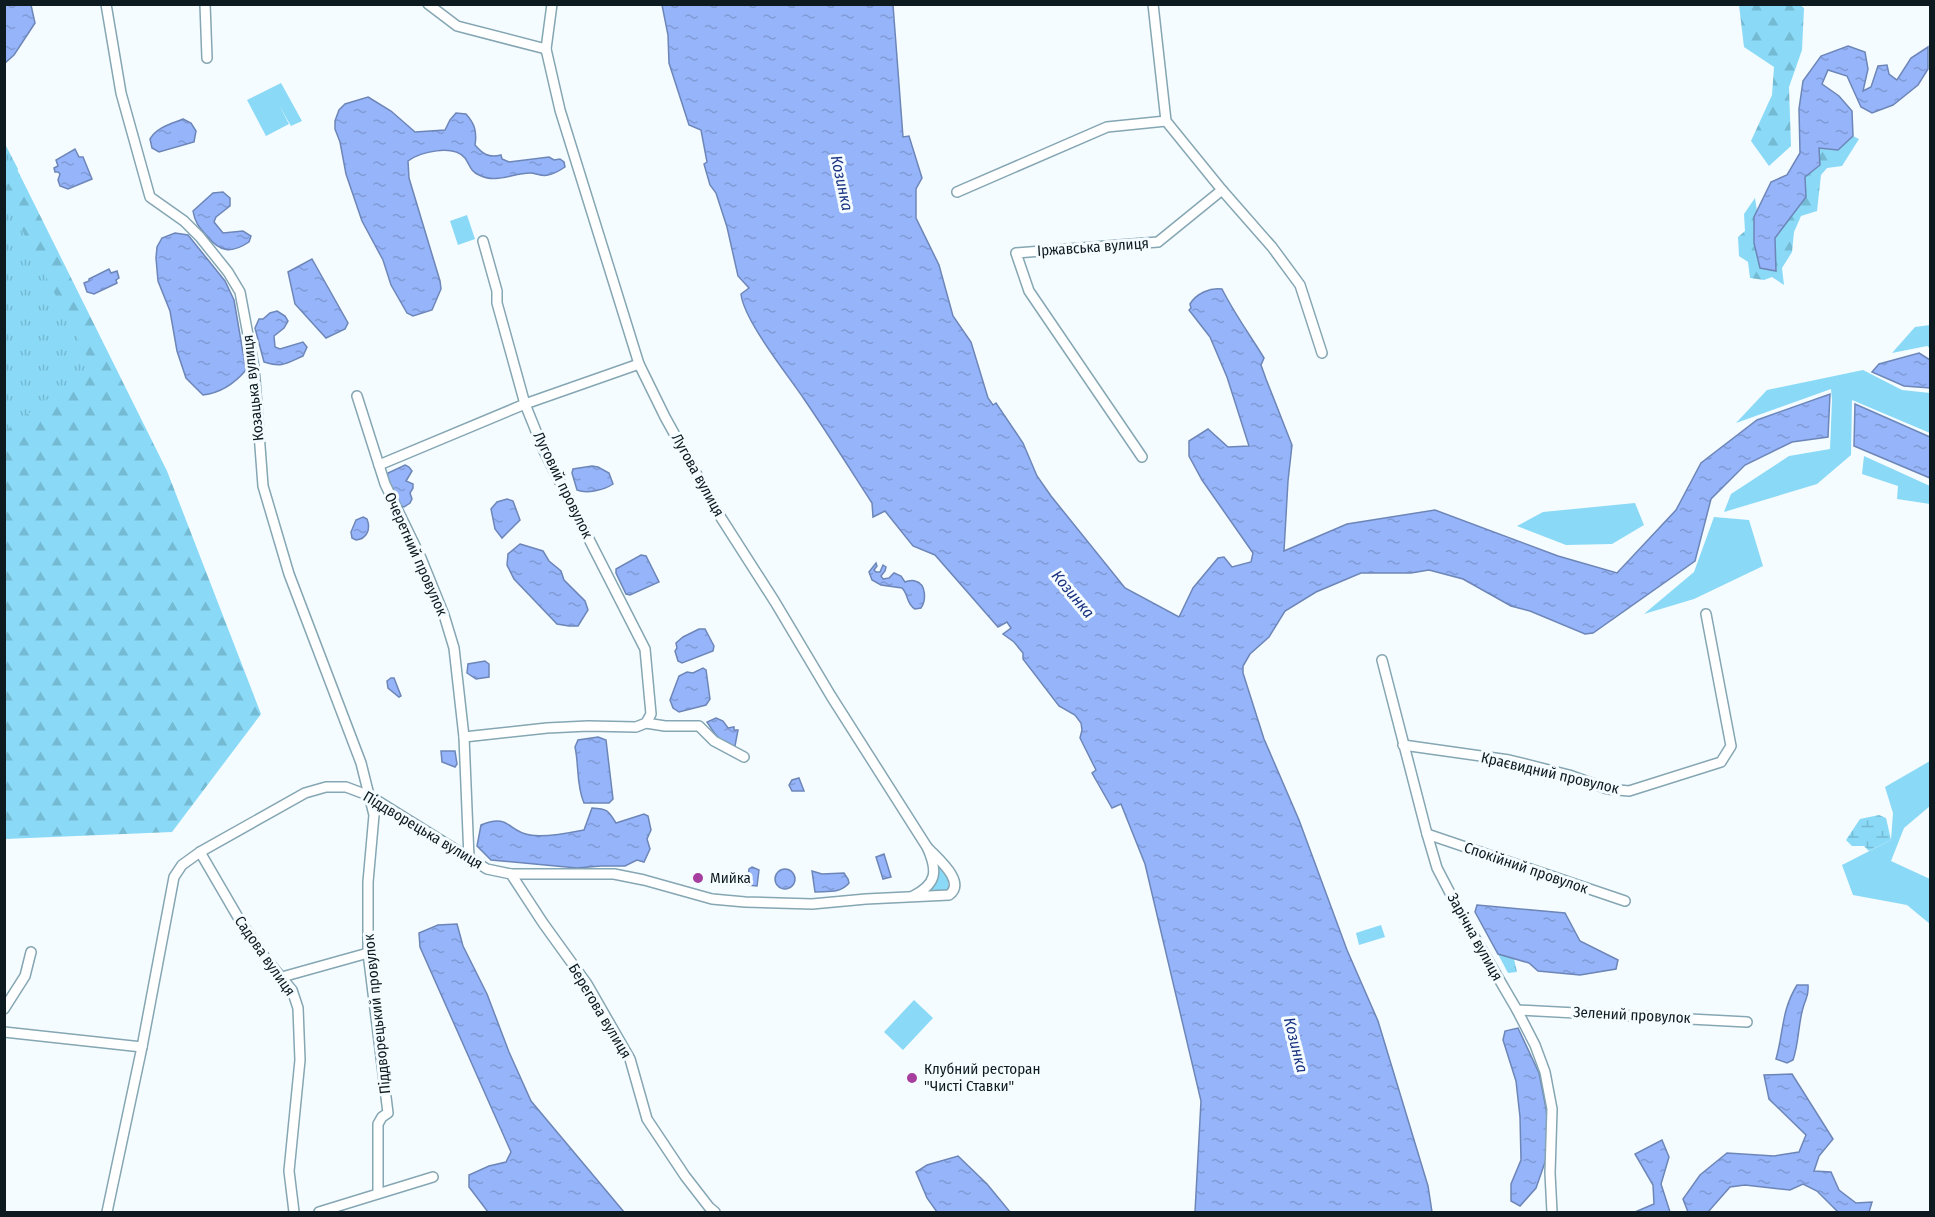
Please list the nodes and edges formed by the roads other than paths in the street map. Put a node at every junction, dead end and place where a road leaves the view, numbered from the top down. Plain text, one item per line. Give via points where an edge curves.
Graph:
1 (106, 4) edge
2 (205, 4) edge
3 (428, 4) edge
4 (552, 4) edge
5 (1153, 4) edge
6 (546, 49) junction
7 (207, 58) dead end
8 (1166, 121) junction
9 (1222, 190) junction
10 (957, 192) dead end
11 (483, 241) dead end
12 (1322, 353) dead end
13 (639, 364) junction
14 (357, 396) dead end
15 (525, 404) junction
16 (1142, 457) dead end
17 (379, 465) junction
18 (1706, 614) dead end
19 (1382, 660) dead end
20 (646, 723) junction
21 (464, 737) junction
22 (1403, 745) junction
23 (744, 757) dead end
24 (370, 796) junction
25 (1427, 834) junction
26 (927, 848) junction
27 (200, 852) junction
28 (469, 858) junction
29 (511, 874) junction
30 (911, 897) junction
31 (1625, 901) dead end
32 (31, 952) dead end
33 (368, 953) junction
34 (282, 977) junction
35 (4, 1009) edge
36 (1517, 1010) junction
37 (1747, 1022) dead end
38 (4, 1032) edge
39 (142, 1047) junction
40 (433, 1177) dead end
41 (378, 1193) junction
42 (107, 1212) edge
43 (294, 1212) edge
44 (319, 1212) edge
45 (716, 1212) edge
46 (1552, 1212) edge

1 - 24 street, Козацька вулиця via 121,93 150,197 200,237 240,292 254,367 266,497 289,574 362,763
2 - 7 street
3 - 6 street via 457,26
4 - 6 street, Лугова вулиця
5 - 8 street
6 - 13 street, Лугова вулиця via 560,110
8 - 9 street
8 - 10 street via 1107,127
9 - 12 street via 1300,285
9 - 16 street, Іржавська вулиця via 1158,242 1016,253 1029,291
11 - 15 street, Луговий провулок
13 - 15 street
13 - 26 street, Лугова вулиця via 718,513
14 - 17 street, Очеретний провулок
15 - 17 street
15 - 20 street, Луговий провулок via 567,498 645,649 651,714
17 - 21 street, Очеретний провулок via 444,615 454,648
18 - 22 street, Краєвидний провулок via 1731,746 1721,762 1629,791 1608,789 1509,759
19 - 22 street, Зарічна вулиця
20 - 21 street via 636,727 547,728
20 - 23 street via 699,726 714,741
21 - 28 street, Очеретний провулок
22 - 25 street, Зарічна вулиця
24 - 27 street, Піддворецька вулиця via 346,787 305,793
24 - 28 street, Піддворецька вулиця
24 - 33 street, Піддворецький провулок via 374,814 368,882
25 - 31 street, Спокійний провулок
25 - 36 street, Зарічна вулиця via 1451,896
26 - 30 street, Лугова вулиця via 933,860 933,878 925,889
26 - 30 street, Піддворецька вулиця via 950,872 955,889 946,896
27 - 34 street, Садова вулиця via 239,919
27 - 39 street, Піддворецька вулиця via 182,865 174,878
28 - 29 street, Піддворецька вулиця via 487,869
29 - 30 street, Піддворецька вулиця via 614,874 745,902 812,904
29 - 45 street, Берегова вулиця via 587,984 630,1059 646,1119 685,1176
32 - 35 street via 25,976
33 - 34 street
33 - 41 street, Піддворецький провулок via 388,1113 378,1124
34 - 43 street, Садова вулиця via 298,1008 300,1060 289,1171
36 - 37 street, Зелений провулок
36 - 46 street, Зарічна вулиця via 1535,1045 1549,1088
38 - 39 street
39 - 42 street, Піддворецька вулиця
40 - 41 street
41 - 44 street

